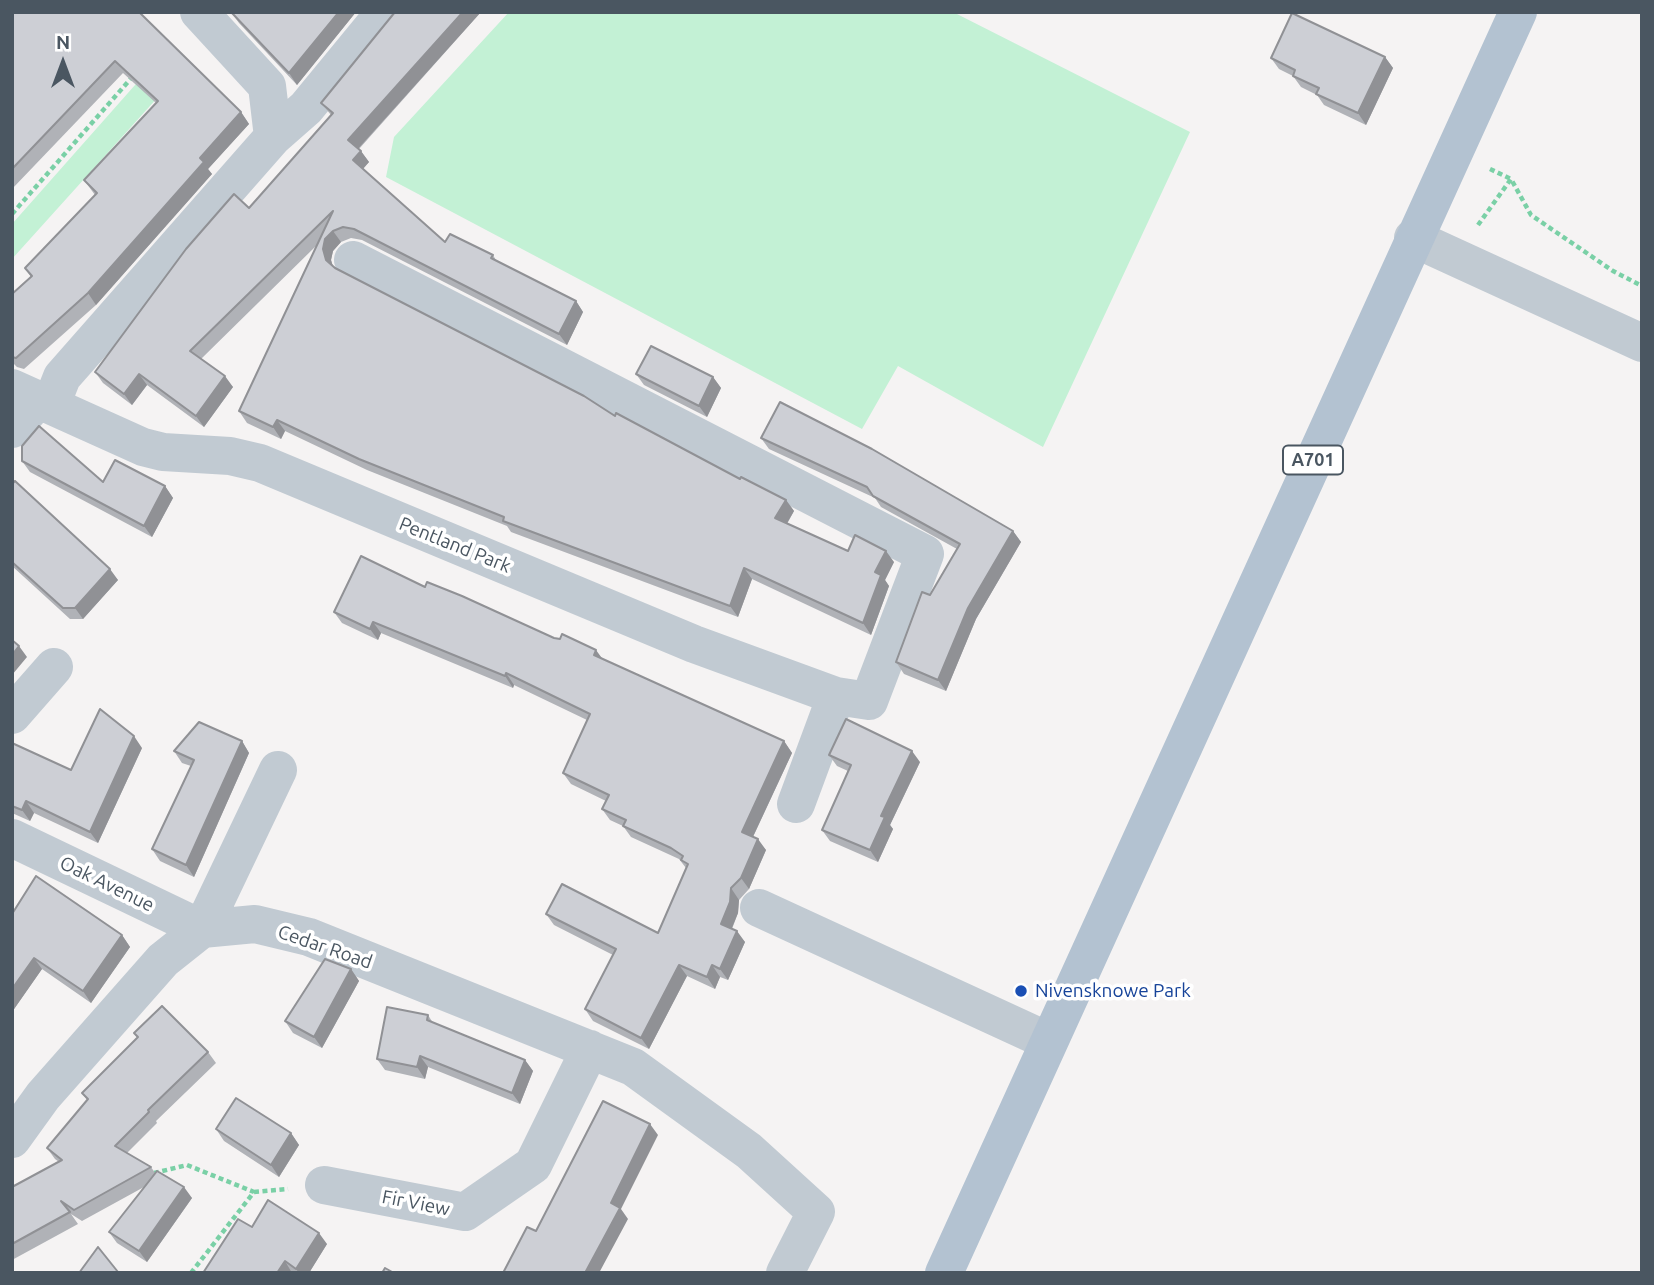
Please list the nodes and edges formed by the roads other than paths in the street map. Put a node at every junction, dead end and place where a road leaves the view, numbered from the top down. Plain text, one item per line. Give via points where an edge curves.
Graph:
1 (199, 12) edge
2 (385, 12) edge
3 (1518, 12) edge
4 (273, 137) junction
5 (1413, 238) junction
6 (353, 260) dead end
7 (1642, 344) edge
8 (34, 397) edge
9 (12, 429) edge
10 (54, 667) dead end
11 (853, 698) junction
12 (12, 715) edge
13 (278, 771) dead end
14 (796, 804) dead end
15 (12, 838) edge
16 (759, 908) dead end
17 (202, 929) junction
18 (1048, 1041) junction
19 (590, 1049) junction
20 (17, 1123) edge
21 (324, 1185) dead end
22 (785, 1273) edge
23 (944, 1273) edge

1 - 4 lane via 267,86
2 - 4 lane via 306,108
3 - 5 main road, A701
4 - 8 lane via 62,377
5 - 7 lane
5 - 18 main road, A701
6 - 11 lane via 925,554
8 - 9 lane
8 - 11 lane, Pentland Park via 143,447 260,463 694,644
10 - 12 lane
11 - 14 lane
13 - 17 lane
15 - 17 lane, Oak Avenue
16 - 18 lane
17 - 19 lane, Cedar Road via 255,924 309,937
17 - 20 lane via 163,960
18 - 23 main road, A701
19 - 21 lane, Fir View via 533,1165 465,1212
19 - 22 lane, Cedar Road via 644,1074 749,1151 816,1212

